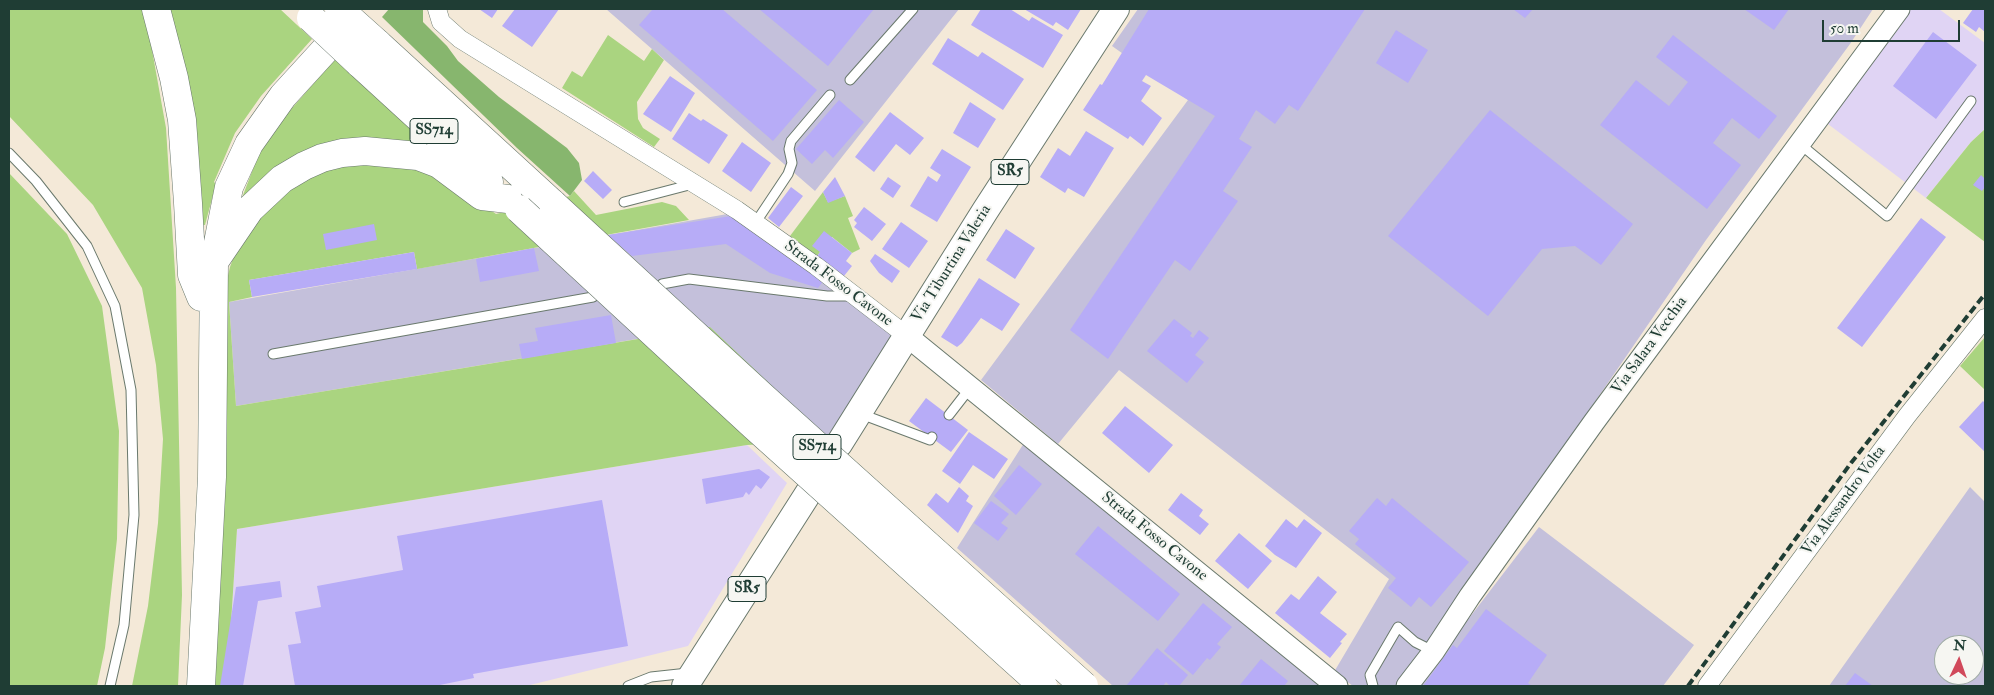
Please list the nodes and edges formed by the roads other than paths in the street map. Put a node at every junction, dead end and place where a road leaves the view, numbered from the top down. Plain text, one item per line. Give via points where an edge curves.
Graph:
1 (156, 9) edge
2 (339, 9) edge
3 (437, 9) edge
4 (914, 9) edge
5 (1116, 9) edge
6 (1899, 9) edge
7 (306, 13) edge
8 (325, 50) dead end
9 (368, 53) junction
10 (850, 80) dead end
11 (830, 95) dead end
12 (1972, 101) dead end
13 (1800, 144) junction
14 (9, 153) edge
15 (693, 184) junction
16 (624, 202) dead end
17 (514, 204) junction
18 (756, 222) junction
19 (214, 262) junction
20 (662, 284) dead end
21 (201, 296) junction
22 (854, 296) junction
23 (593, 297) dead end
24 (1985, 318) edge
25 (907, 336) junction
26 (273, 354) dead end
27 (971, 388) junction
28 (859, 413) junction
29 (949, 415) dead end
30 (932, 438) dead end
31 (839, 444) dead end
32 (809, 492) dead end
33 (1434, 651) junction
34 (689, 679) edge
35 (110, 686) edge
36 (186, 686) edge
37 (202, 686) edge
38 (628, 686) edge
39 (1043, 686) edge
40 (1084, 686) edge
41 (1337, 686) edge
42 (1373, 686) edge
43 (1407, 686) edge
44 (1707, 686) edge

1 - 21 highway via 182,120 192,275
2 - 9 highway, SS714, bridge
3 - 15 street, Strada Fosso Cavone via 441,22 460,38
4 - 10 lane
5 - 25 main road, Via Tiburtina Valeria / SR5
6 - 13 street, Via Salara Vecchia
7 - 9 highway, SS714, bridge
8 - 19 highway via 270,112 238,164 229,187
9 - 17 highway, SS714
9 - 40 highway, SS714, bridge via 554,204
11 - 18 lane via 791,141 792,163 788,174
12 - 13 lane via 1887,216
13 - 33 street, Via Salara Vecchia via 1594,422
14 - 35 lane via 36,181 87,246 115,306 131,390 134,516 124,625
15 - 16 lane
15 - 18 street, Strada Fosso Cavone
17 - 19 highway via 482,196 439,164 418,156 365,151 342,153 322,158 282,179 250,209
17 - 39 highway, SS714, bridge
18 - 22 street, Strada Fosso Cavone
19 - 21 highway
19 - 37 highway via 212,477
20 - 22 lane via 690,279 827,296
21 - 36 highway via 201,471
22 - 25 street, Strada Fosso Cavone
23 - 26 lane
24 - 44 street, Via Alessandro Volta via 1907,416
25 - 27 street, Strada Fosso Cavone
25 - 28 main road, Via Tiburtina Valeria / SR5
27 - 29 lane
27 - 41 street, Strada Fosso Cavone
28 - 30 lane via 930,440
28 - 31 main road, Via Tiburtina Valeria / SR5
32 - 34 main road, SR5
33 - 42 lane via 1415,642 1398,627 1370,675
33 - 43 street, Via Salara Vecchia
34 - 38 lane via 651,677

